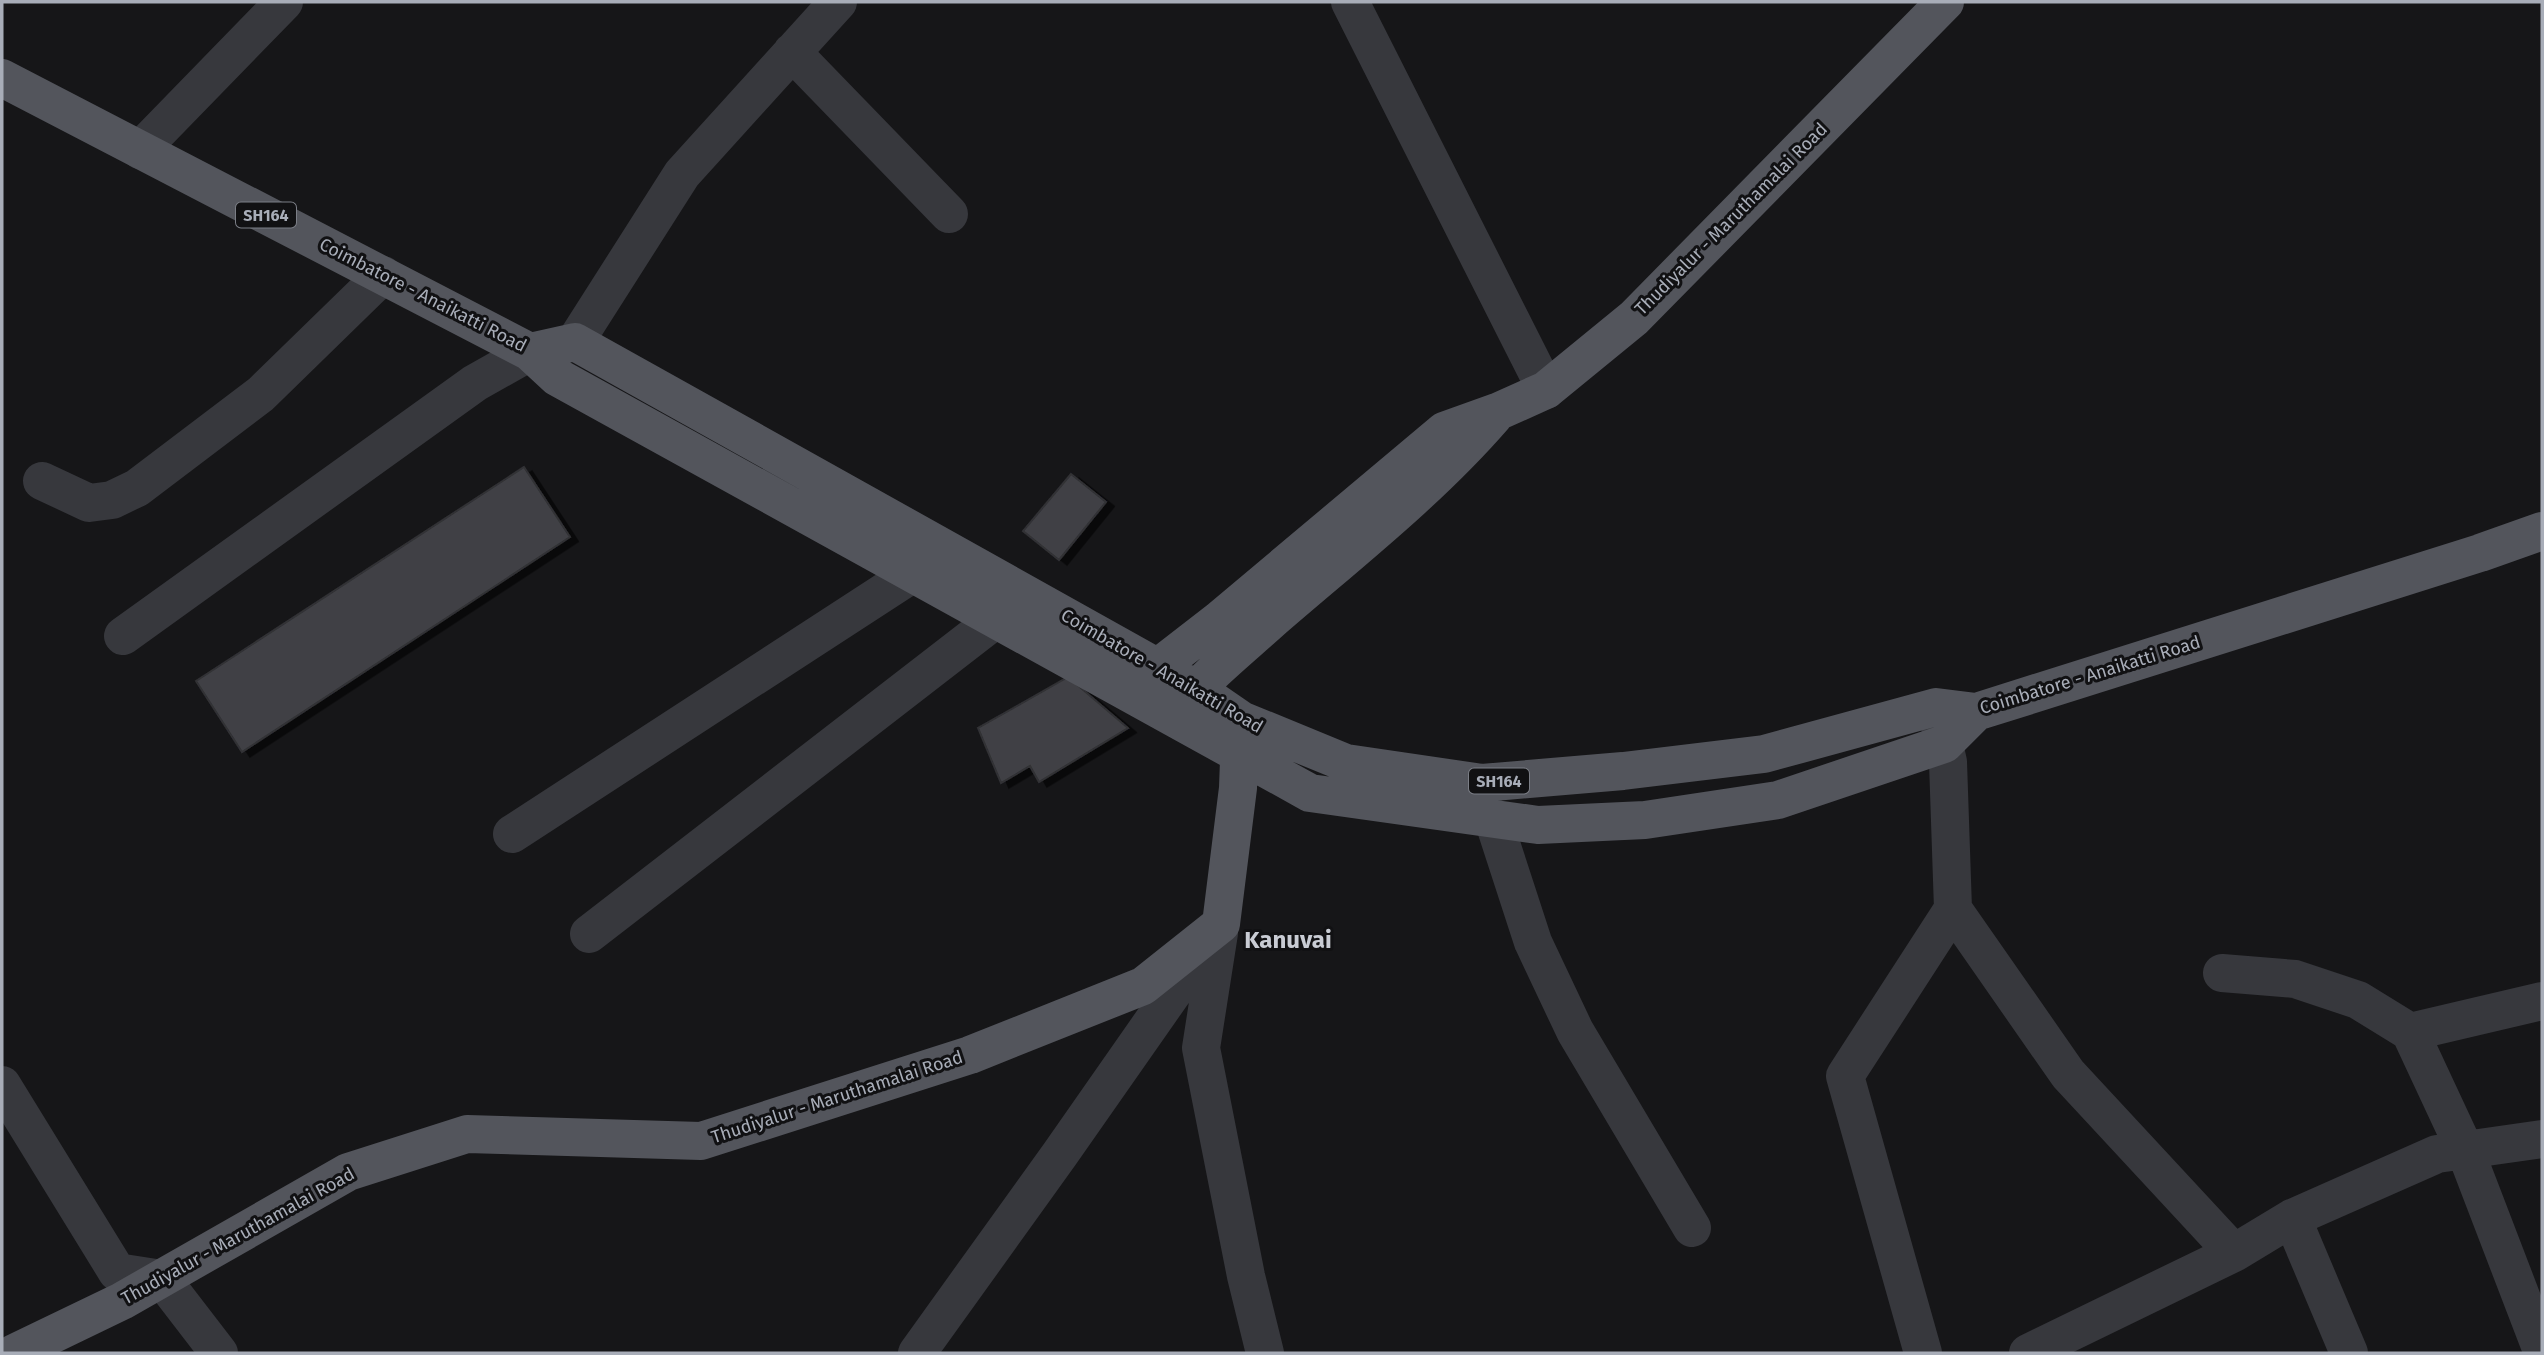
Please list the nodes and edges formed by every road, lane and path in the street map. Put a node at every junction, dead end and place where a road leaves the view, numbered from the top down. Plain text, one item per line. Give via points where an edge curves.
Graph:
1 (284, 2) edge
2 (838, 2) edge
3 (1350, 2) edge
4 (1945, 2) edge
5 (792, 52) junction
6 (2, 78) edge
7 (140, 150) junction
8 (949, 214) dead end
9 (383, 275) junction
10 (575, 342) junction
11 (530, 352) junction
12 (1545, 390) junction
13 (1497, 412) junction
14 (42, 481) dead end
15 (2542, 531) edge
16 (912, 574) junction
17 (995, 620) junction
18 (123, 636) dead end
19 (1157, 667) junction
20 (1126, 692) junction
21 (1184, 703) junction
22 (1936, 707) junction
23 (1976, 712) junction
24 (1240, 737) junction
25 (1944, 744) junction
26 (1764, 754) junction
27 (1778, 800) junction
28 (1493, 819) junction
29 (512, 834) dead end
30 (1953, 909) junction
31 (1220, 924) junction
32 (589, 934) dead end
33 (2222, 973) dead end
34 (2542, 1001) edge
35 (2410, 1032) junction
36 (2, 1085) edge
37 (2542, 1139) edge
38 (2465, 1150) junction
39 (2291, 1219) junction
40 (1692, 1228) dead end
41 (2234, 1253) junction
42 (163, 1279) junction
43 (2542, 1351) edge
44 (14, 1353) edge
45 (219, 1353) edge
46 (917, 1353) edge
47 (1265, 1353) edge
48 (1923, 1353) edge
49 (2028, 1353) edge
50 (2349, 1353) edge

1 - 7 street
2 - 5 street
3 - 12 street
4 - 12 main road, Thudiyalur - Maruthamalai Road via 1634,318
5 - 8 street
5 - 10 street via 682,174
6 - 7 main road, Coimbatore - Anaikatti Road / SH164
7 - 9 main road, Coimbatore - Anaikatti Road / SH164
9 - 11 main road, Coimbatore - Anaikatti Road / SH164
9 - 14 street via 261,394 137,488 112,500 89,503
10 - 11 main road, Coimbatore - Anaikatti Road
10 - 19 main road, Coimbatore - Anaikatti Road / SH164
11 - 16 main road via 557,377
11 - 18 street via 475,383
12 - 13 main road, Thudiyalur - Maruthamalai Road
13 - 19 main road, Thudiyalur - Maruthamalai Road via 1444,431
13 - 21 main road, Thudiyalur - Maruthamalai Road via 1460,455
15 - 23 main road, Coimbatore - Anaikatti Road / SH164
16 - 17 main road
16 - 29 street
17 - 20 main road
17 - 32 street
19 - 20 main road, Thudiyalur - Maruthamalai Road
19 - 21 main road, Coimbatore - Anaikatti Road / SH164
20 - 21 main road
21 - 24 main road, Coimbatore - Anaikatti Road / SH164
22 - 23 main road, Coimbatore - Anaikatti Road / SH164
22 - 25 street
22 - 26 main road, Coimbatore - Anaikatti Road / SH164
23 - 25 main road
24 - 26 main road, Coimbatore - Anaikatti Road / SH164 via 1346,764 1482,783
24 - 28 main road via 1310,793
24 - 31 main road
25 - 27 main road
25 - 30 street
26 - 27 main road
27 - 28 main road via 1645,820 1538,825
28 - 40 street via 1532,942 1575,1031
30 - 41 street via 2068,1074
30 - 48 street via 1845,1076
31 - 42 main road, Thudiyalur - Maruthamalai Road via 1143,986 970,1055 701,1141 467,1134 348,1172
31 - 46 street
31 - 47 street via 1201,1048
33 - 35 street via 2295,979 2358,1000
34 - 35 street
35 - 38 street
36 - 42 street via 117,1272
37 - 38 street
38 - 39 street via 2437,1154
38 - 43 street
39 - 41 street
39 - 50 street
41 - 49 street
42 - 44 main road, Thudiyalur - Maruthamalai Road
42 - 45 street

